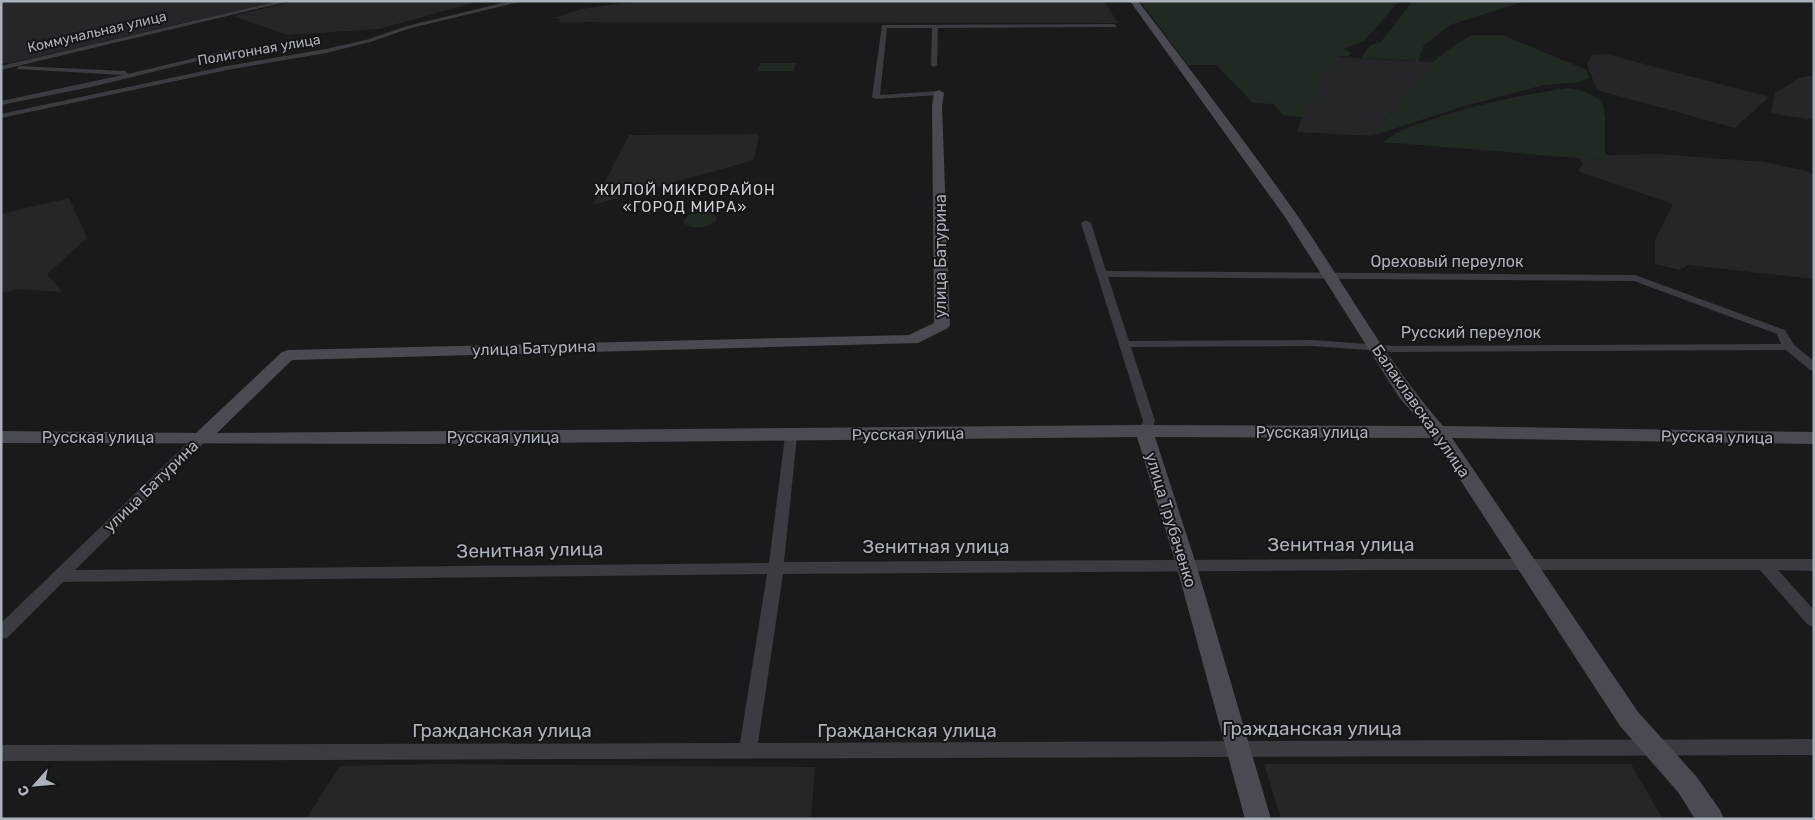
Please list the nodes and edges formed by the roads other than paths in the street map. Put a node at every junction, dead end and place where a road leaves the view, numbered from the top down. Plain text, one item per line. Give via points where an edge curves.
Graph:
1 (287, 1) edge
2 (520, 1) edge
3 (1134, 1) edge
4 (936, 26) junction
5 (1114, 26) dead end
6 (228, 52) dead end
7 (934, 65) dead end
8 (2, 67) edge
9 (137, 73) junction
10 (938, 93) joint
11 (1, 103) edge
12 (1, 116) edge
13 (1086, 223) dead end
14 (1102, 274) junction
15 (1330, 276) junction
16 (1124, 344) junction
17 (1789, 347) junction
18 (1377, 348) junction
19 (1814, 367) edge
20 (1144, 431) junction
21 (1439, 433) junction
22 (1, 436) edge
23 (791, 436) junction
24 (201, 438) junction
25 (1814, 438) edge
26 (1523, 563) junction
27 (1186, 564) junction
28 (1763, 564) junction
29 (1814, 565) edge
30 (776, 567) junction
31 (58, 576) junction
32 (1814, 621) edge
33 (1, 633) edge
34 (1654, 747) junction
35 (1814, 747) edge
36 (1237, 750) junction
37 (748, 751) junction
38 (1, 753) edge
39 (1258, 819) edge
40 (1711, 819) edge

1 - 8 street, Коммунальная улица
2 - 12 street, Полигонная улица via 409,27 326,52 227,68
3 - 15 main road, Балаклавская улица via 1291,216
4 - 5 street
4 - 7 street
4 - 10 street via 884,26 875,89 876,97
6 - 9 street, Полигонная улица
8 - 9 street, Полигонная улица
9 - 11 street, Полигонная улица
10 - 24 main road, улица Батурина via 942,325 912,340 288,355
13 - 14 street, улица Трубаченко
14 - 15 street, Ореховый переулок
14 - 16 street, улица Трубаченко
15 - 17 street, Ореховый переулок via 1635,278 1781,332
15 - 18 main road, Балаклавская улица
16 - 18 street, Русский переулок via 1313,343
16 - 20 street, улица Трубаченко via 1149,421
17 - 18 street, Русский переулок
17 - 19 street
18 - 21 main road, Балаклавская улица via 1408,397
20 - 21 main road, Русская улица
20 - 23 main road, Русская улица
20 - 27 main road, улица Трубаченко
21 - 25 main road, Русская улица
21 - 26 main road, Балаклавская улица
22 - 24 main road, Русская улица
23 - 24 main road, Русская улица
23 - 30 street
24 - 31 street, улица Батурина
26 - 27 street, Зенитная улица
26 - 28 street, Зенитная улица
26 - 34 main road, Балаклавская улица via 1629,720
27 - 30 street, Зенитная улица
27 - 36 main road, улица Трубаченко
28 - 29 street, Зенитная улица
28 - 32 street
30 - 31 street, Зенитная улица
30 - 37 street
31 - 33 street, улица Батурина
34 - 35 street, Гражданская улица
34 - 36 street, Гражданская улица
34 - 40 main road, Балаклавская улица via 1687,784
36 - 37 street, Гражданская улица
36 - 39 main road, улица Трубаченко
37 - 38 street, Гражданская улица

